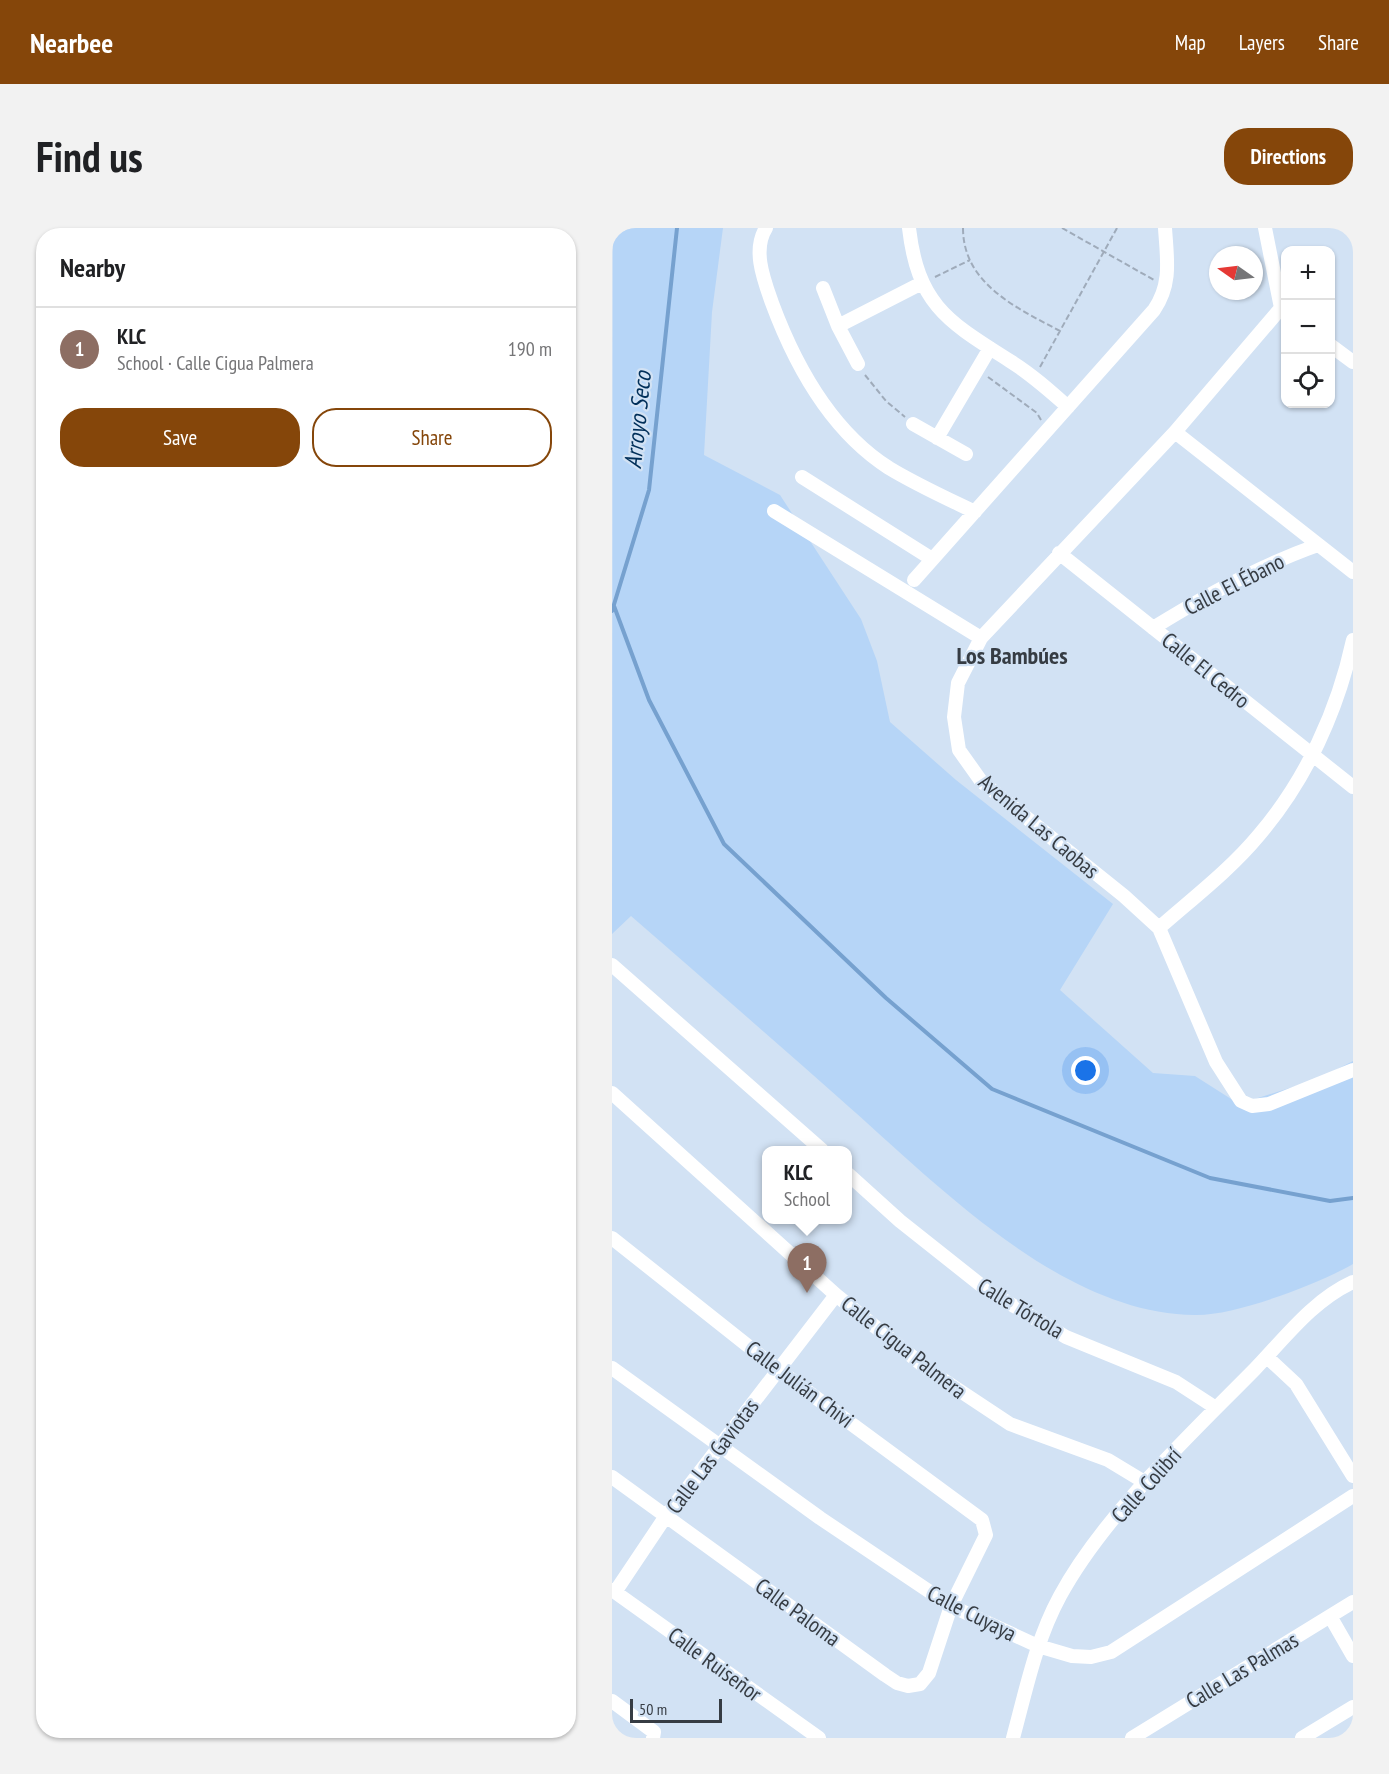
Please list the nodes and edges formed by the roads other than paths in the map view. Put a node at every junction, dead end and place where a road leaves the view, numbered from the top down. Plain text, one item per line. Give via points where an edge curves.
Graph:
1 (766, 228) edge
2 (909, 228) edge
3 (1165, 228) edge
4 (1265, 228) edge
5 (922, 283) junction
6 (823, 288) dead end
7 (1281, 301) edge
8 (1281, 312) edge
9 (838, 326) junction
10 (990, 348) junction
11 (1335, 349) edge
12 (1353, 362) edge
13 (858, 364) road end
14 (1068, 407) junction
15 (914, 424) road end
16 (1175, 432) junction
17 (937, 438) junction
18 (966, 454) dead end
19 (802, 477) dead end
20 (774, 511) dead end
21 (975, 512) junction
22 (1318, 545) junction
23 (1059, 553) junction
24 (932, 559) junction
25 (1353, 572) edge
26 (914, 580) dead end
27 (1153, 628) junction
28 (981, 638) junction
29 (1353, 640) edge
30 (1312, 755) junction
31 (1353, 787) edge
32 (1158, 928) junction
33 (612, 965) edge
34 (1353, 1070) edge
35 (612, 1093) edge
36 (817, 1146) edge
37 (852, 1178) edge
38 (612, 1238) edge
39 (1353, 1282) edge
40 (837, 1295) junction
41 (1267, 1357) junction
42 (612, 1368) edge
43 (777, 1369) junction
44 (1216, 1408) junction
45 (720, 1443) junction
46 (1353, 1476) edge
47 (612, 1478) edge
48 (1146, 1483) junction
49 (1353, 1497) edge
50 (666, 1516) junction
51 (614, 1591) edge
52 (1353, 1602) edge
53 (951, 1606) junction
54 (1330, 1616) junction
55 (1038, 1646) junction
56 (1353, 1656) edge
57 (612, 1701) edge
58 (1353, 1707) edge
59 (653, 1738) edge
60 (819, 1738) edge
61 (1013, 1738) edge
62 (1132, 1738) edge
63 (1302, 1738) edge

1 - 21 street via 761,236 760,261 769,294 788,345 814,390 849,435 887,467
2 - 5 street
3 - 14 street via 1167,287 1154,310
4 - 7 street, Avenida Las Caobas
5 - 9 street
5 - 10 street via 953,324
6 - 9 street
8 - 16 street, Avenida Las Caobas
9 - 13 street
10 - 14 street via 1034,377
10 - 17 street
11 - 12 street
14 - 21 street
15 - 17 street
16 - 22 street
16 - 23 street, Avenida Las Caobas
17 - 18 street
19 - 24 street
20 - 28 street
21 - 24 street
22 - 25 street
22 - 27 street, Calle El Ébano via 1281,558 1204,596
23 - 27 street, Calle El Cedro
23 - 28 street, Avenida Las Caobas
24 - 26 street
27 - 30 street, Calle El Cedro
28 - 32 street, Avenida Las Caobas via 958,683 954,717 959,750 981,782 1124,896
29 - 30 street via 1331,714
30 - 31 street, Calle El Cedro
30 - 32 street via 1260,835
32 - 34 street, Avenida Las Caobas via 1216,1062 1241,1101 1252,1106 1269,1104
33 - 36 street
35 - 40 street, Calle Cigua Palmera
37 - 44 street, Calle Tórtola via 987,1290 1066,1337 1176,1382
38 - 43 street, Calle Julián Chivi
39 - 41 street, Calle Colibrí via 1314,1308
40 - 43 street, Calle Las Gaviotas
40 - 48 street, Calle Cigua Palmera via 930,1371 1010,1424 1108,1460
41 - 44 street, Calle Colibrí
41 - 46 street via 1296,1384
42 - 45 street, Calle Cuyaya
43 - 45 street, Calle Las Gaviotas
43 - 53 street, Calle Julián Chivi via 982,1520 984,1540
44 - 48 street, Calle Colibrí
45 - 50 street, Calle Las Gaviotas
45 - 53 street, Calle Cuyaya via 820,1518
47 - 50 street, Calle Paloma
48 - 55 street, Calle Colibrí via 1089,1549 1059,1597
49 - 55 street, Calle Cuyaya via 1111,1652 1072,1656
50 - 51 street, Calle Las Gaviotas
50 - 53 street, Calle Paloma via 897,1683 920,1684 929,1673
51 - 60 street, Calle Ruiseñor
52 - 54 street, Calle Las Palmas
53 - 55 street, Calle Cuyaya
54 - 56 street
54 - 62 street, Calle Las Palmas
55 - 61 street, Calle Colibrí
57 - 59 street via 647,1725 654,1732
58 - 63 street

